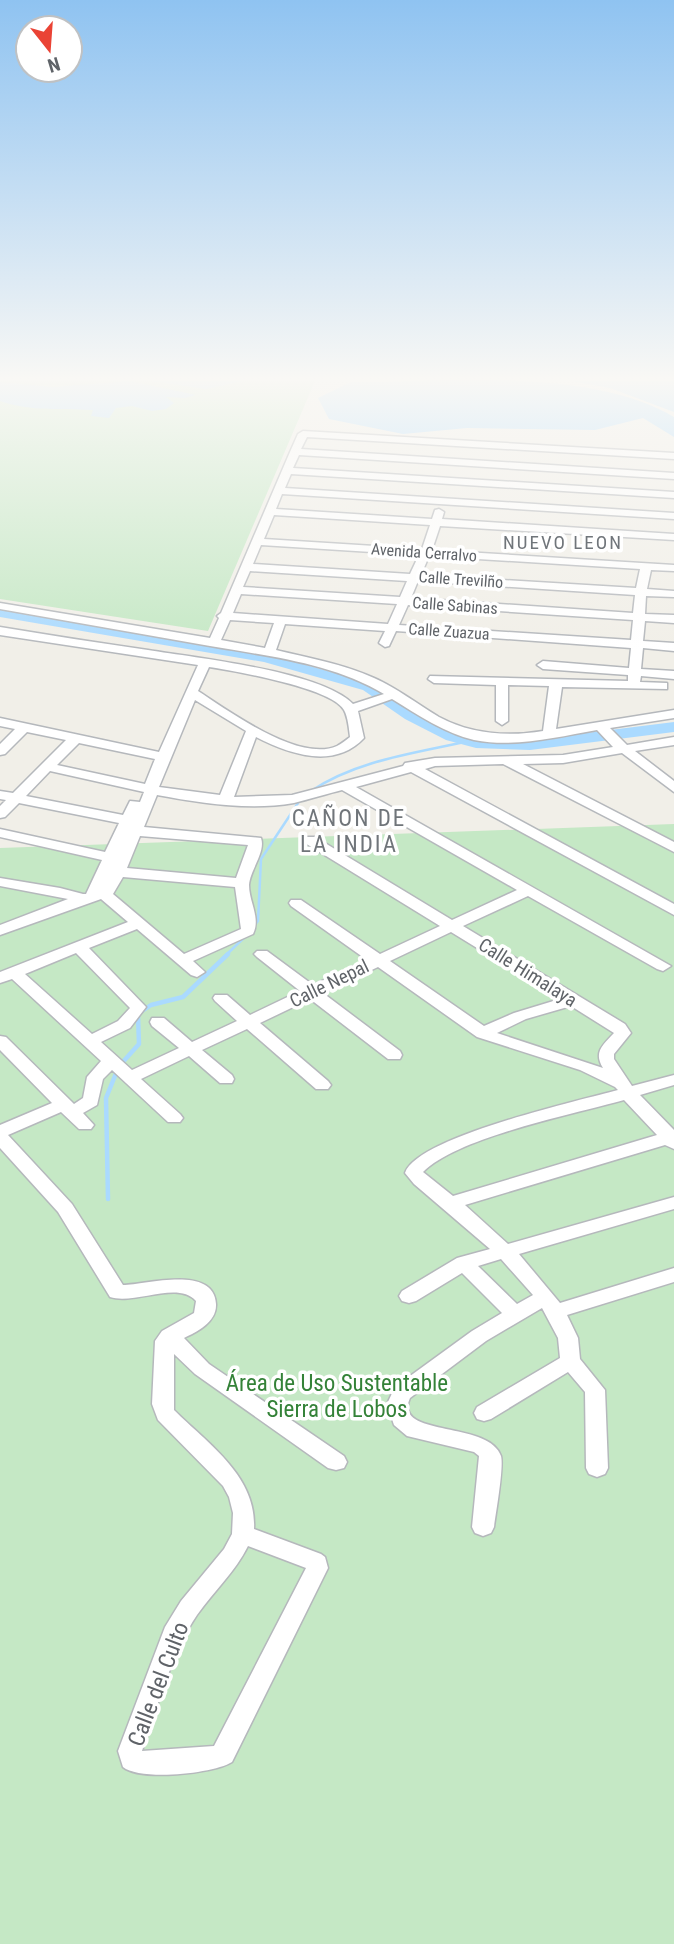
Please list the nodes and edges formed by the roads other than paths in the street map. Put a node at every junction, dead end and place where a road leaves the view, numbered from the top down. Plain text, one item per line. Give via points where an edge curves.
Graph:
1 (287, 471) edge
2 (300, 472) edge
3 (449, 472) edge
4 (622, 472) edge
5 (674, 475) edge
6 (447, 480) junction
7 (278, 491) junction
8 (674, 495) edge
9 (441, 502) junction
10 (269, 512) junction
11 (674, 516) edge
12 (436, 522) junction
13 (674, 537) edge
14 (259, 539) junction
15 (427, 550) junction
16 (674, 565) edge
17 (646, 566) junction
18 (247, 567) junction
19 (413, 576) junction
20 (236, 590) junction
21 (641, 592) junction
22 (674, 594) edge
23 (403, 601) junction
24 (0, 606) edge
25 (223, 616) junction
26 (639, 617) junction
27 (674, 619) edge
28 (281, 620) junction
29 (391, 627) junction
30 (0, 631) edge
31 (149, 633) junction
32 (214, 643) junction
33 (385, 643) dead end
34 (636, 644) junction
35 (674, 647) edge
36 (132, 648) junction
37 (269, 652) junction
38 (205, 662) junction
39 (543, 665) dead end
40 (674, 675) edge
41 (634, 678) junction
42 (434, 679) dead end
43 (457, 680) junction
44 (502, 681) junction
45 (556, 683) junction
46 (663, 686) dead end
47 (193, 693) junction
48 (391, 696) junction
49 (455, 697) dead end
50 (358, 707) junction
51 (674, 714) edge
52 (502, 721) dead end
53 (0, 722) edge
54 (24, 727) junction
55 (602, 728) junction
56 (253, 729) junction
57 (549, 735) junction
58 (76, 738) junction
59 (674, 741) edge
60 (622, 747) junction
61 (0, 751) edge
62 (164, 757) junction
63 (504, 760) junction
64 (410, 766) junction
65 (48, 767) junction
66 (343, 785) junction
67 (149, 786) junction
68 (674, 788) edge
69 (0, 795) edge
70 (17, 799) junction
71 (226, 799) junction
72 (0, 814) edge
73 (132, 825) junction
74 (0, 832) edge
75 (310, 839) dead end
76 (674, 848) edge
77 (115, 865) junction
78 (0, 882) edge
79 (242, 883) junction
80 (528, 890) junction
81 (94, 894) junction
82 (296, 903) dead end
83 (674, 910) edge
84 (138, 923) junction
85 (453, 926) junction
86 (0, 930) edge
87 (78, 946) junction
88 (262, 954) dead end
89 (378, 959) junction
90 (183, 960) junction
91 (663, 966) dead end
92 (197, 972) dead end
93 (7, 975) edge
94 (311, 991) junction
95 (221, 998) dead end
96 (574, 1000) junction
97 (159, 1022) dead end
98 (247, 1023) junction
99 (483, 1033) junction
100 (0, 1041) edge
101 (89, 1041) junction
102 (190, 1050) junction
103 (394, 1055) dead end
104 (112, 1060) junction
105 (131, 1077) junction
106 (226, 1079) dead end
107 (674, 1080) edge
108 (322, 1085) dead end
109 (625, 1089) junction
110 (68, 1108) junction
111 (174, 1118) dead end
112 (85, 1125) dead end
113 (0, 1135) edge
114 (672, 1139) edge
115 (451, 1203) junction
116 (674, 1203) edge
117 (506, 1250) junction
118 (464, 1263) junction
119 (674, 1275) edge
120 (410, 1296) dead end
121 (550, 1305) junction
122 (515, 1314) junction
123 (169, 1336) junction
124 (570, 1361) junction
125 (484, 1413) dead end
126 (336, 1462) dead end
127 (597, 1468) dead end
128 (482, 1527) dead end
129 (243, 1534) junction

1 - 7 street
2 - 6 street
3 - 6 street
4 - 5 street
6 - 8 street
6 - 9 street
7 - 9 street
7 - 10 street
9 - 11 street
9 - 12 street
10 - 12 street
10 - 14 street
12 - 13 street
12 - 15 street
14 - 15 street, Avenida Cerralvo
14 - 18 street
15 - 16 street, Avenida Cerralvo
15 - 17 street, Avenida Cerralvo
15 - 19 street
16 - 17 street, Avenida Cerralvo
17 - 21 street
18 - 19 street, Calle Trevilño
18 - 20 street
19 - 21 street, Calle Trevilño
19 - 23 street
20 - 23 street, Calle Sabinas
20 - 25 street
21 - 22 street, Calle Trevilño
21 - 26 street
23 - 26 street, Calle Sabinas
23 - 29 street
24 - 31 street
25 - 28 street, Calle Zuazua
25 - 32 street
26 - 27 street, Calle Sabinas
26 - 34 street
28 - 29 street, Calle Zuazua
28 - 37 street
29 - 33 street
29 - 34 street, Calle Zuazua
30 - 36 street
31 - 32 street
31 - 36 street
32 - 37 street
34 - 35 street, Calle Zuazua
34 - 41 street
36 - 38 street
37 - 48 street via 339,668 371,681
38 - 47 street
38 - 50 street via 297,681
39 - 41 street
40 - 41 street
41 - 45 street
41 - 46 street
42 - 43 street
43 - 44 street
43 - 49 street
44 - 45 street
44 - 52 street
45 - 57 street
47 - 56 street
47 - 62 street
48 - 50 street
48 - 57 street via 476,736
50 - 56 street via 357,738 348,748 331,754 296,752
51 - 55 street
53 - 54 street
54 - 58 street
54 - 61 street
55 - 57 street
55 - 60 street
56 - 71 street
58 - 62 street
58 - 65 street
59 - 60 street
60 - 63 street via 563,759
60 - 68 street
62 - 67 street
63 - 64 street
63 - 76 street
64 - 66 street
64 - 83 street
65 - 67 street
65 - 70 street
66 - 71 street via 270,802
66 - 80 street
67 - 71 street
67 - 73 street
69 - 70 street
70 - 72 street
70 - 73 street
73 - 77 street
73 - 79 street via 253,839 257,843
74 - 77 street
75 - 85 street, Calle Himalaya
77 - 79 street
77 - 81 street
78 - 81 street
79 - 90 street via 248,931
80 - 85 street, Calle Nepal
80 - 91 street
81 - 84 street
81 - 86 street
82 - 89 street
84 - 87 street
84 - 90 street
85 - 89 street, Calle Nepal
85 - 96 street, Calle Himalaya
87 - 93 street
87 - 101 street via 138,1007 122,1026
88 - 94 street
89 - 94 street, Calle Nepal
89 - 99 street
90 - 92 street
93 - 101 street
94 - 98 street, Calle Nepal
94 - 103 street
95 - 98 street
96 - 99 street
96 - 109 street, Calle Himalaya via 623,1033 606,1059
97 - 102 street
98 - 102 street, Calle Nepal
98 - 108 street
99 - 109 street via 594,1069
100 - 110 street
101 - 104 street
102 - 105 street, Calle Nepal
102 - 106 street
104 - 105 street
104 - 110 street via 95,1077 91,1101
105 - 111 street
107 - 109 street
109 - 114 street, Calle Himalaya
109 - 115 street via 485,1133 416,1167 414,1173 420,1180
110 - 112 street
110 - 113 street
113 - 123 street via 65,1208 117,1292 182,1285 205,1297 203,1316
114 - 115 street
115 - 117 street
116 - 117 street
117 - 118 street
117 - 121 street
118 - 120 street
118 - 122 street
119 - 121 street
121 - 122 street
121 - 124 street via 572,1347
122 - 128 street via 417,1381 397,1404 401,1419 414,1430 487,1450 491,1458
123 - 126 street via 202,1369
123 - 129 street via 163,1348 165,1414 231,1480 242,1505
124 - 125 street
124 - 127 street via 594,1390
129 - 129 street, Calle del Culto via 232,1556 173,1634 130,1751 137,1763 215,1759 223,1754 317,1568 313,1562

